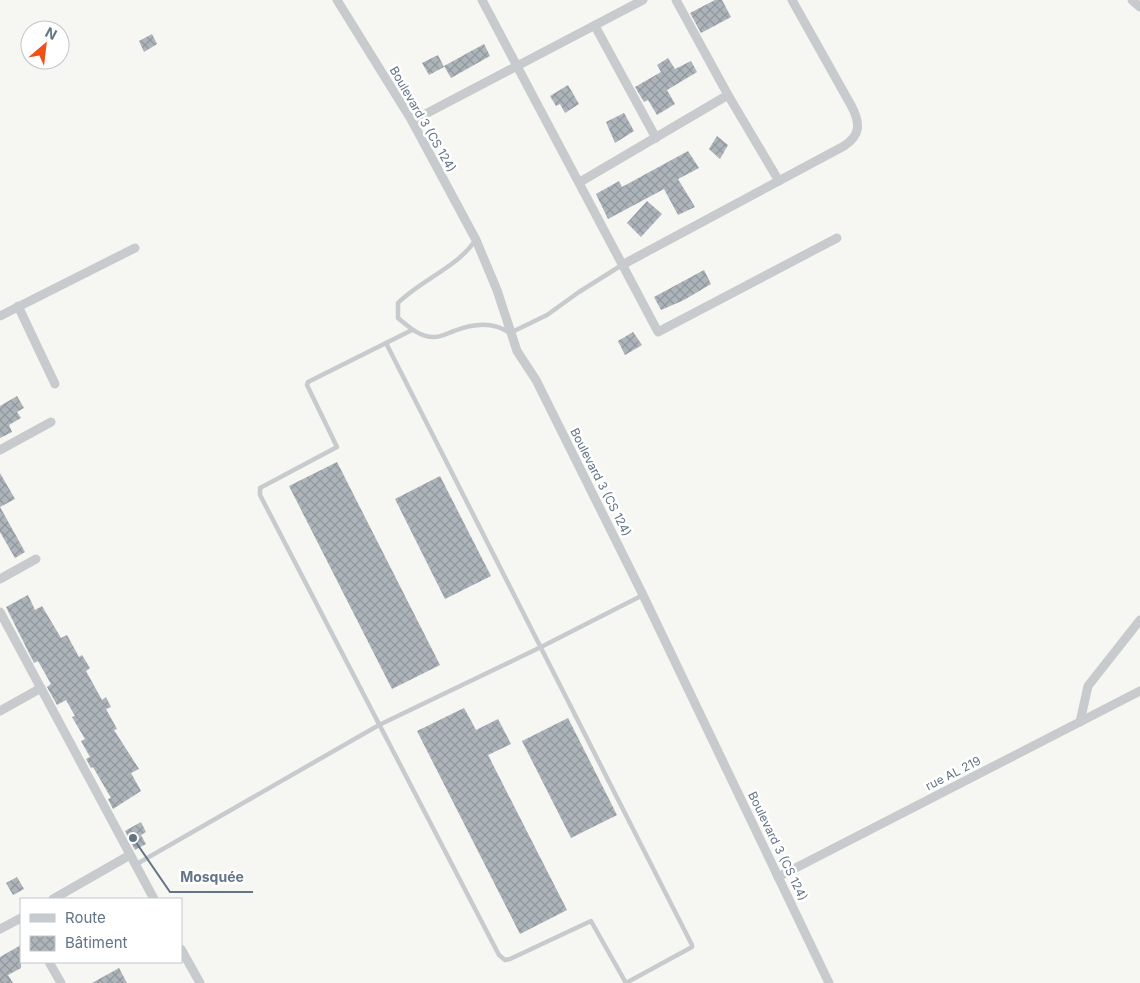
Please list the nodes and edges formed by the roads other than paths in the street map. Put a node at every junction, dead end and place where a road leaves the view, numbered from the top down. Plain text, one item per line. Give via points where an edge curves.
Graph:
1 (337, 0) edge
2 (482, 0) edge
3 (644, 0) edge
4 (676, 0) edge
5 (792, 0) edge
6 (1132, 0) edge
7 (1140, 7) edge
8 (595, 26) junction
9 (518, 68) junction
10 (728, 95) junction
11 (412, 122) junction
12 (656, 138) junction
13 (779, 181) junction
14 (580, 182) junction
15 (837, 238) dead end
16 (476, 240) junction
17 (135, 248) dead end
18 (622, 266) junction
19 (18, 306) junction
20 (0, 316) edge
21 (412, 330) junction
22 (510, 333) junction
23 (386, 343) junction
24 (55, 384) dead end
25 (51, 422) dead end
26 (0, 450) edge
27 (36, 559) dead end
28 (0, 580) edge
29 (643, 595) junction
30 (0, 612) edge
31 (1140, 620) edge
32 (541, 647) junction
33 (41, 688) junction
34 (1140, 691) edge
35 (0, 711) edge
36 (1080, 722) junction
37 (379, 725) junction
38 (130, 855) junction
39 (135, 865) junction
40 (778, 877) junction
41 (55, 898) edge
42 (153, 898) edge
43 (20, 919) edge
44 (0, 929) edge
45 (182, 951) edge
46 (50, 963) edge
47 (61, 983) edge
48 (200, 983) edge
49 (626, 983) edge
50 (829, 983) edge

1 - 11 street, Boulevard 3 (CS 124)
2 - 9 street
3 - 8 street
4 - 10 street
5 - 13 street via 855,113 858,132 844,146
6 - 7 street
8 - 9 street
8 - 12 street
9 - 11 street
9 - 14 street
10 - 12 street
10 - 13 street
11 - 16 street, Boulevard 3 (CS 124)
12 - 14 street
13 - 18 street
14 - 18 street
15 - 18 street via 658,332
16 - 21 lane via 454,263 398,303 398,318
16 - 22 street, Boulevard 3 (CS 124) via 497,290
17 - 19 street
18 - 22 lane via 547,315
19 - 20 street
19 - 24 street
21 - 22 lane via 433,338 488,323
21 - 23 lane
22 - 29 street, Boulevard 3 (CS 124)
23 - 32 lane
23 - 37 lane via 308,382 337,446 260,488 259,492
25 - 26 street
27 - 28 street
29 - 32 lane
29 - 40 street, Boulevard 3 (CS 124)
30 - 33 street
31 - 36 street via 1088,686
32 - 37 lane
32 - 49 lane via 692,945
33 - 35 street
33 - 38 street
34 - 36 street, rue AL 219
36 - 40 street, rue AL 219
37 - 39 lane
37 - 49 lane via 502,958 510,959 591,921
38 - 39 street
38 - 41 street
39 - 42 street
40 - 50 street, Boulevard 3 (CS 124)
43 - 44 street
45 - 48 street
46 - 47 street

